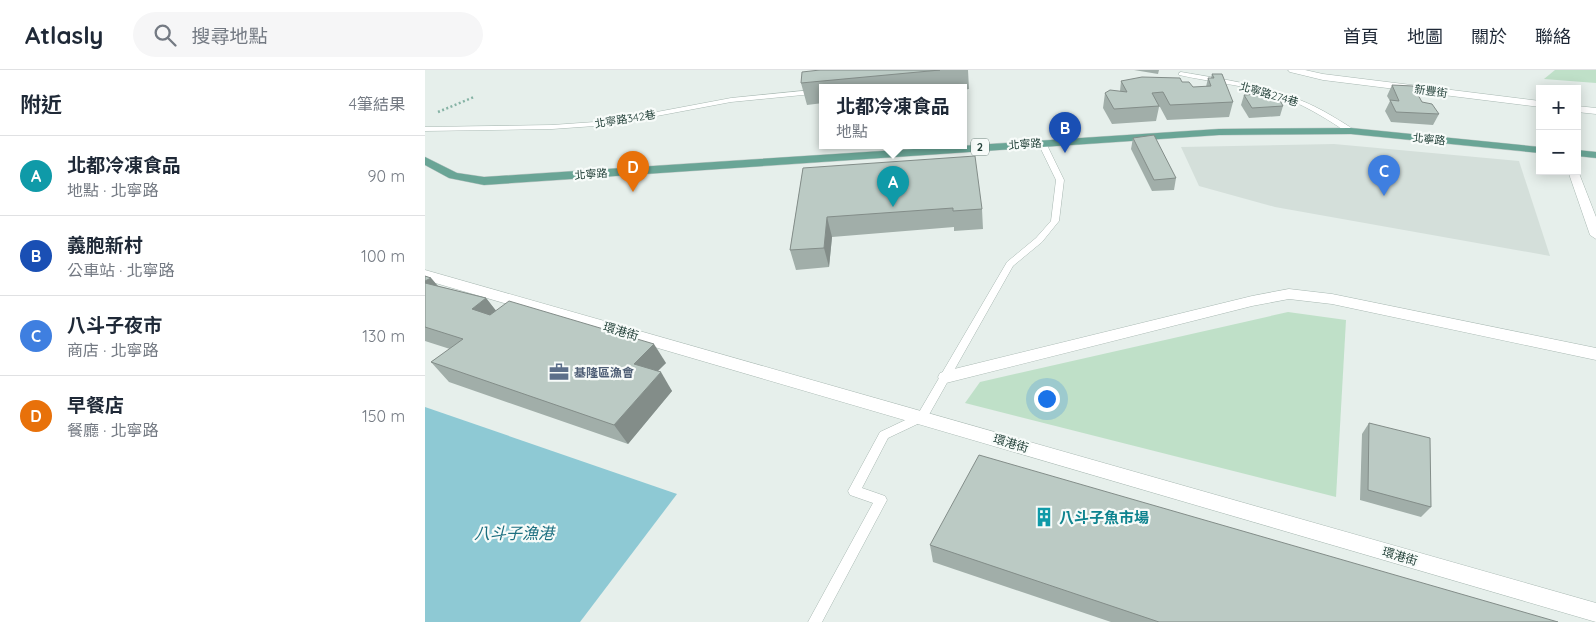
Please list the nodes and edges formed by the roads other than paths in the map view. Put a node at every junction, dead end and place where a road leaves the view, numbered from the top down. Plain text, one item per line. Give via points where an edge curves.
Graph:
1 (1293, 70) edge
2 (1181, 74) dead end
3 (819, 91) edge
4 (1536, 104) edge
5 (1581, 109) edge
6 (1596, 111) edge
7 (425, 129) edge
8 (1351, 131) junction
9 (1041, 143) junction
10 (967, 148) edge
11 (953, 149) edge
12 (1536, 150) edge
13 (1581, 153) edge
14 (1596, 154) edge
15 (425, 160) edge
16 (1575, 175) edge
17 (1596, 235) edge
18 (425, 275) edge
19 (1596, 354) edge
20 (946, 377) junction
21 (921, 417) junction
22 (1596, 612) edge
23 (815, 622) edge

1 - 4 street, 新豐街 via 1323,77
2 - 8 lane, 北寧路274巷 via 1286,97 1305,104
3 - 7 lane, 北寧路342巷 via 731,100 609,123
5 - 6 street
8 - 9 main road, 北寧路 / 2 via 1219,132
8 - 12 main road, 北寧路 / 2
9 - 10 main road, 北寧路 / 2
9 - 20 lane via 1060,180 1055,221 1039,240 1010,264
11 - 15 main road, 北寧路 / 2 via 484,181 447,175
13 - 14 main road
16 - 17 street
18 - 21 street, 環港街
19 - 20 street via 1332,299 1289,294
20 - 21 lane
21 - 22 street, 環港街
21 - 23 lane via 884,435 853,491 881,500

